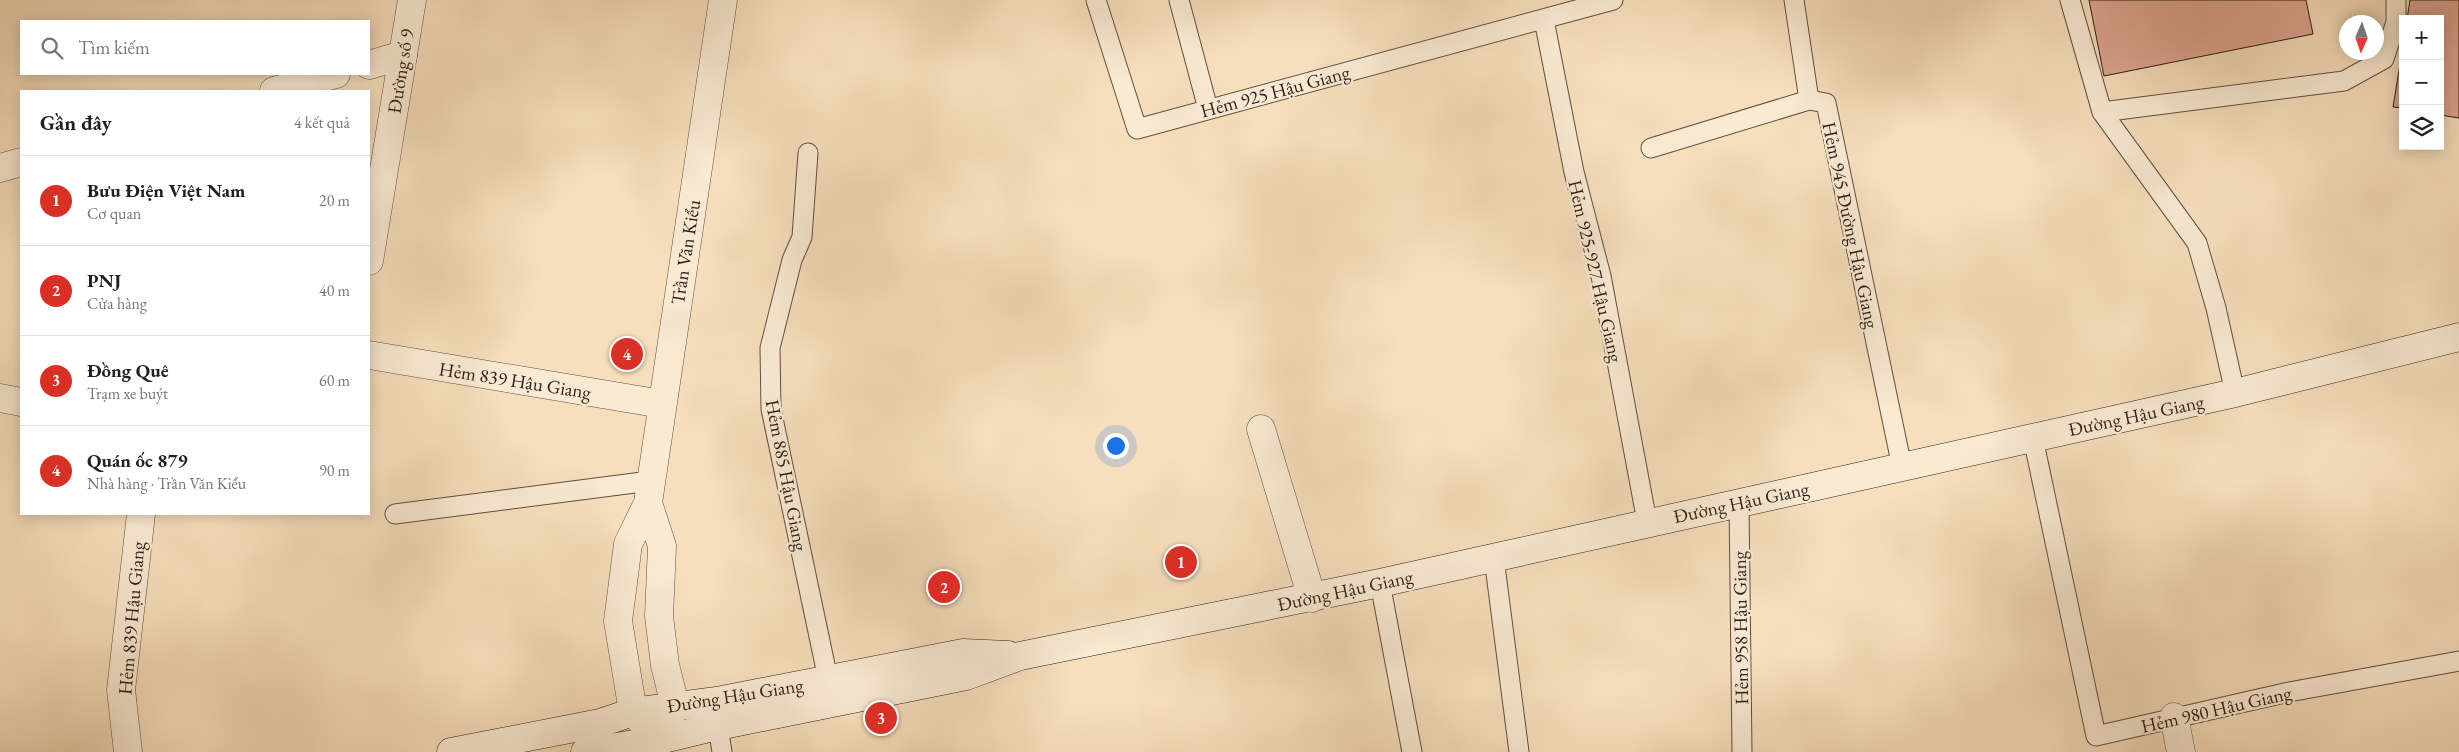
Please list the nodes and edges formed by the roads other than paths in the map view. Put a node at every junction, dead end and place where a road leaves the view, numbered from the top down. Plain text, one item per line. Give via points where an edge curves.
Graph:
1 (412, 0) edge
2 (723, 0) edge
3 (1096, 0) edge
4 (1179, 0) edge
5 (1612, 0) edge
6 (1794, 0) edge
7 (2070, 0) edge
8 (2396, 0) edge
9 (1544, 20) junction
10 (403, 55) junction
11 (370, 64) edge
12 (332, 75) edge
13 (278, 90) edge
14 (1809, 100) junction
15 (1208, 109) junction
16 (2102, 112) junction
17 (1651, 148) dead end
18 (808, 153) dead end
19 (20, 162) edge
20 (0, 168) edge
21 (370, 255) edge
22 (2459, 338) edge
23 (370, 355) edge
24 (2235, 393) junction
25 (0, 398) edge
26 (20, 402) edge
27 (662, 404) junction
28 (1261, 429) dead end
29 (2033, 438) junction
30 (1902, 467) junction
31 (649, 492) junction
32 (1739, 503) junction
33 (395, 514) dead end
34 (141, 515) edge
35 (1647, 522) junction
36 (1494, 558) junction
37 (1380, 583) junction
38 (1312, 598) junction
39 (1020, 656) junction
40 (2459, 661) edge
41 (828, 679) junction
42 (674, 705) junction
43 (633, 712) junction
44 (2174, 717) junction
45 (718, 726) junction
46 (660, 746) edge
47 (128, 752) edge
48 (451, 752) edge
49 (585, 752) edge
50 (722, 752) edge
51 (1412, 752) edge
52 (1519, 752) edge
53 (1742, 752) edge
54 (2181, 752) edge

1 - 10 main road, Đường số 9
2 - 27 main road, Trần Văn Kiểu
3 - 15 lane, Hẻm 925 Hậu Giang via 1137,129
4 - 15 lane
5 - 9 lane, Hẻm 925 Hậu Giang
6 - 14 lane
7 - 16 lane
8 - 16 lane via 2396,22 2384,59 2344,81
9 - 15 lane, Hẻm 925 Hậu Giang
9 - 35 lane, Hẻm 925-927 Hậu Giang via 1574,172 1601,276
10 - 11 main road
10 - 21 main road, Đường số 9
12 - 13 main road
14 - 17 lane, Hẻm 945 Đường Hậu Giang
14 - 30 lane, Hẻm 945 Đường Hậu Giang via 1826,103
16 - 24 lane via 2197,243
18 - 41 lane, Hẻm 885 Hậu Giang via 802,237 792,260 770,348 771,409
19 - 20 main road
22 - 24 main road, Đường Hậu Giang
23 - 27 main road, Hẻm 839 Hậu Giang
24 - 29 main road, Đường Hậu Giang
25 - 26 main road
27 - 31 main road, Trần Văn Kiểu
28 - 38 main road
29 - 30 main road, Đường Hậu Giang
29 - 44 lane, Hẻm 980 Hậu Giang via 2096,736
30 - 32 main road, Đường Hậu Giang
31 - 33 lane
31 - 42 main road, Trần Văn Kiểu via 662,546 659,616
31 - 43 main road, Trần Văn Kiểu via 628,544 618,621
32 - 35 main road, Đường Hậu Giang
32 - 53 lane, Hẻm 958 Hậu Giang
34 - 47 main road, Hẻm 839 Hậu Giang via 121,690
35 - 36 main road, Đường Hậu Giang
36 - 37 main road, Đường Hậu Giang
36 - 52 lane
37 - 38 main road, Đường Hậu Giang
37 - 51 lane
38 - 39 main road, Đường Hậu Giang
39 - 41 main road, Đường Hậu Giang via 963,653
39 - 45 main road, Đường Hậu Giang via 966,676
40 - 44 lane, Hẻm 980 Hậu Giang
41 - 42 main road, Đường Hậu Giang via 717,701
42 - 43 main road, Đường Hậu Giang
42 - 46 main road
43 - 46 main road
43 - 48 main road, Đường Hậu Giang via 600,723
44 - 54 main road
45 - 46 main road, Đường Hậu Giang
45 - 50 lane
46 - 49 main road, Đường Hậu Giang

